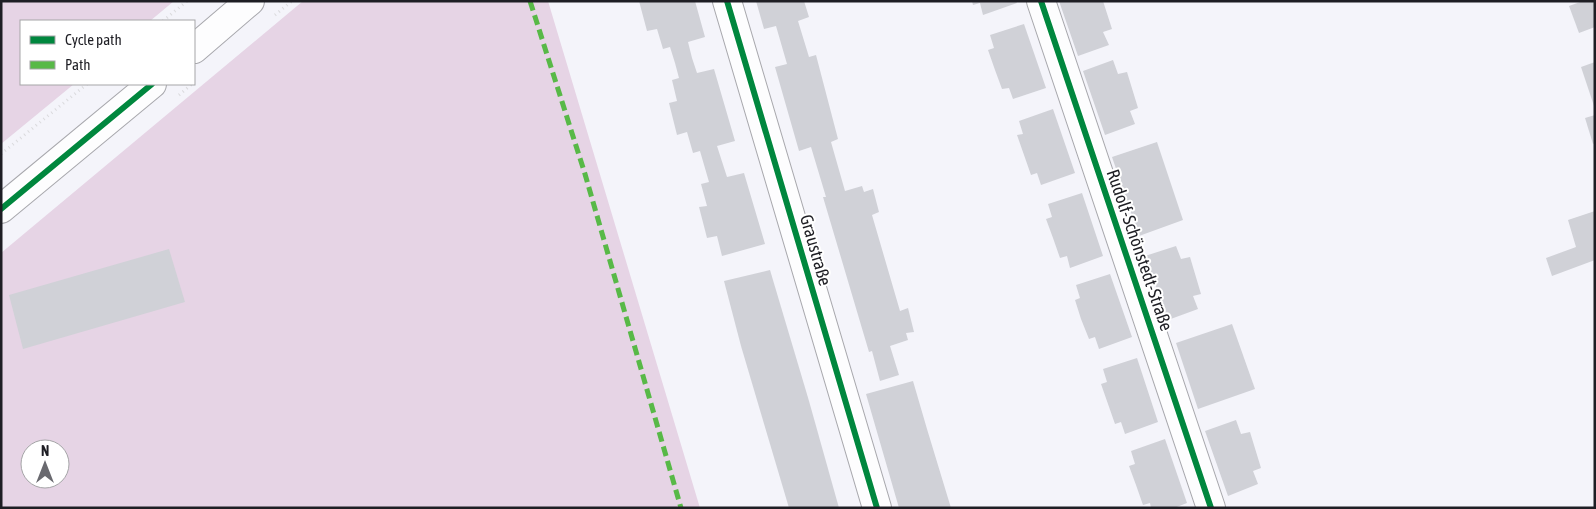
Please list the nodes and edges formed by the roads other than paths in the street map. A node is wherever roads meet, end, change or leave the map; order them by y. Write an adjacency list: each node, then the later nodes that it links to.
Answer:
1 (250, 1): 4 (street)
2 (728, 1): 7 (street, Graustraße)
3 (1040, 1): 8 (street, Rudolf-Schönstedt-Straße)
4 (195, 48)
5 (151, 85): 6 (street)
6 (1, 209)
7 (877, 508)
8 (1211, 508)

